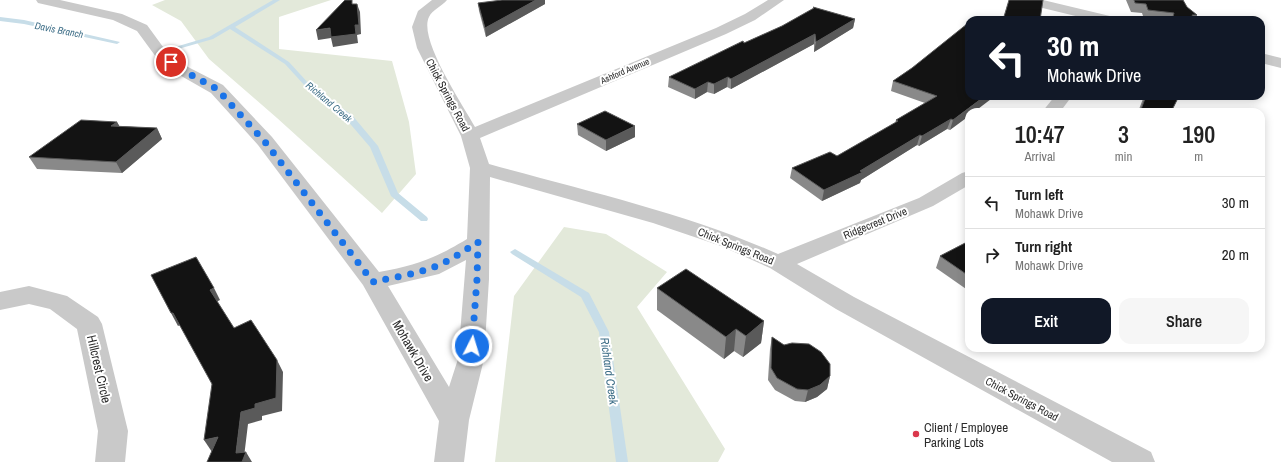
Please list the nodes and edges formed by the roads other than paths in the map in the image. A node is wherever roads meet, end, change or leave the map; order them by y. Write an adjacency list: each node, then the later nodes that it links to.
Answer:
1 (43, 0): 15 (street, Mohawk Drive)
2 (440, 0): 10 (street, Chick Springs Road)
3 (777, 0): 10 (street, Ashford Avenue)
4 (1027, 0): 6 (street)
5 (1085, 0): 7 (street)
6 (1083, 16)
7 (1087, 16)
8 (1265, 59): 9 (street)
9 (1281, 63)
10 (470, 136): 11 (street, Chick Springs Road)
11 (480, 168): 13 (street); 14 (street, Chick Springs Road)
12 (965, 179): 14 (street, Ridgecrest Drive)
13 (478, 242): 15 (street); 17 (street)
14 (778, 263): 20 (street, Chick Springs Road)
15 (373, 282): 17 (street, Mohawk Drive)
16 (0, 301): 18 (street, Hillcrest Circle)
17 (454, 420): 19 (street)
18 (110, 462)
19 (450, 462)
20 (1140, 462)

